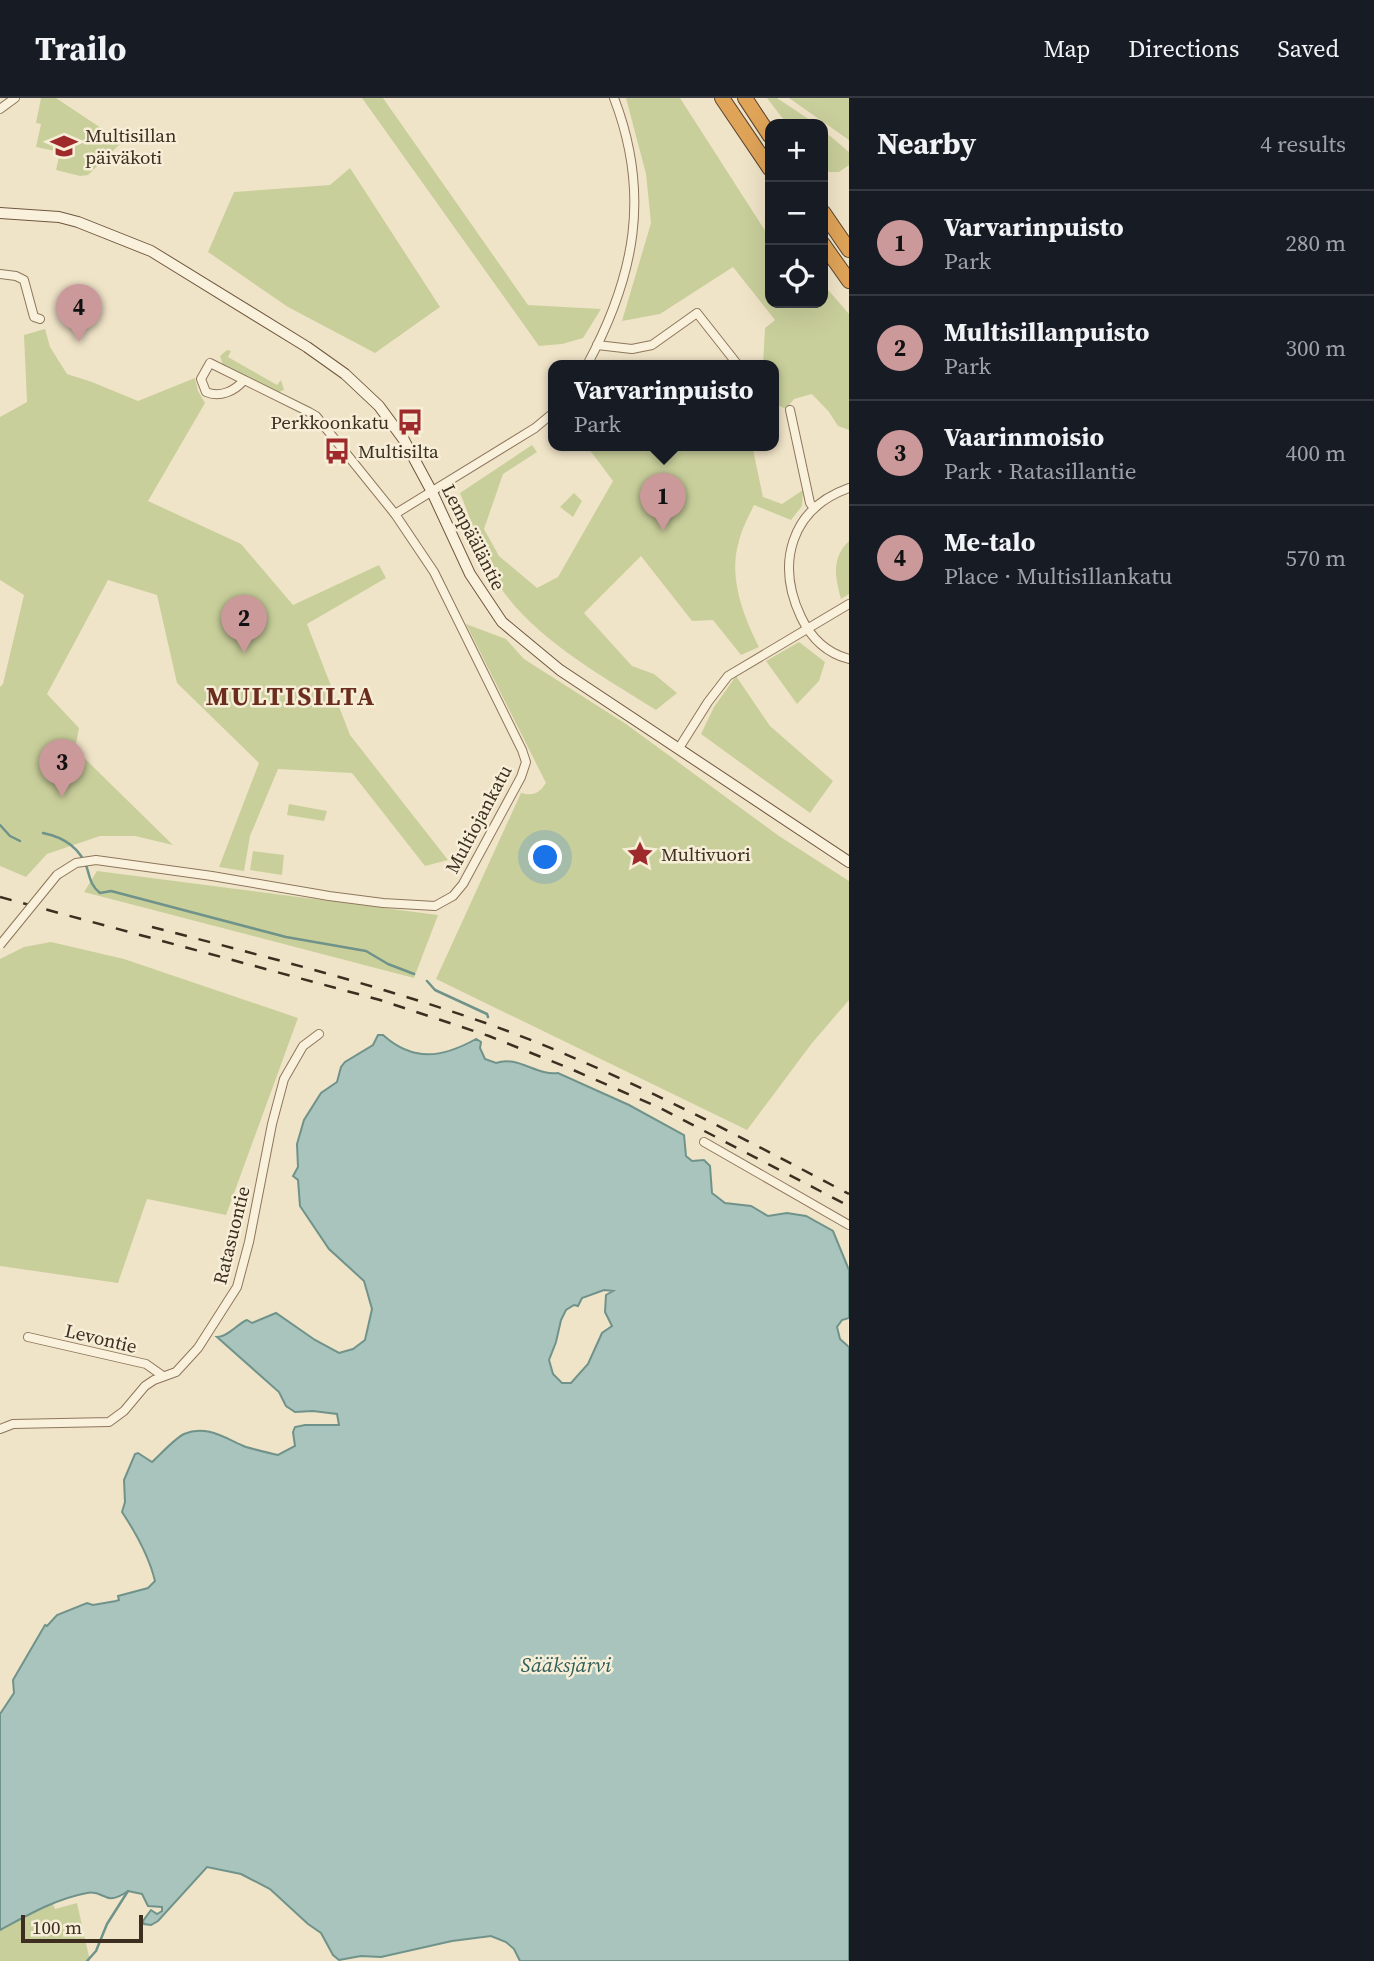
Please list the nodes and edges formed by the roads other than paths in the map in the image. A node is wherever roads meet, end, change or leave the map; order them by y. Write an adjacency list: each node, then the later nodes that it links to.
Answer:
1 (15, 98): 5 (street)
2 (614, 98): 15 (street)
3 (722, 98): 7 (highway)
4 (744, 98): 6 (highway)
5 (0, 109)
6 (765, 129)
7 (765, 162)
8 (0, 213): 22 (main road, Lempääläntie)
9 (828, 219): 11 (highway)
10 (824, 245): 13 (highway)
11 (849, 250)
12 (0, 274): 14 (street)
13 (849, 281)
14 (40, 319)
15 (597, 345): 16 (street); 17 (street)
16 (590, 360)
17 (734, 360)
18 (244, 380): 18 (street, Multiojankatu); 24 (street, Multiojankatu)
19 (790, 410): 23 (street)
20 (548, 417): 22 (street)
21 (849, 488): 23 (street)
22 (432, 492): 24 (street); 28 (main road, Lempääläntie)
23 (814, 508): 26 (street)
24 (396, 514): 30 (street, Multiojankatu, bridge)
25 (849, 604): 26 (street)
26 (807, 628): 27 (street); 28 (street)
27 (849, 659)
28 (679, 748): 29 (main road, Lempääläntie)
29 (849, 862)
30 (0, 945)
31 (319, 1034): 35 (street, Ratasuontie)
32 (704, 1142): 33 (street)
33 (849, 1225)
34 (28, 1337): 35 (street, Levontie)
35 (163, 1376): 36 (street, Ratasuontie)
36 (0, 1429)

